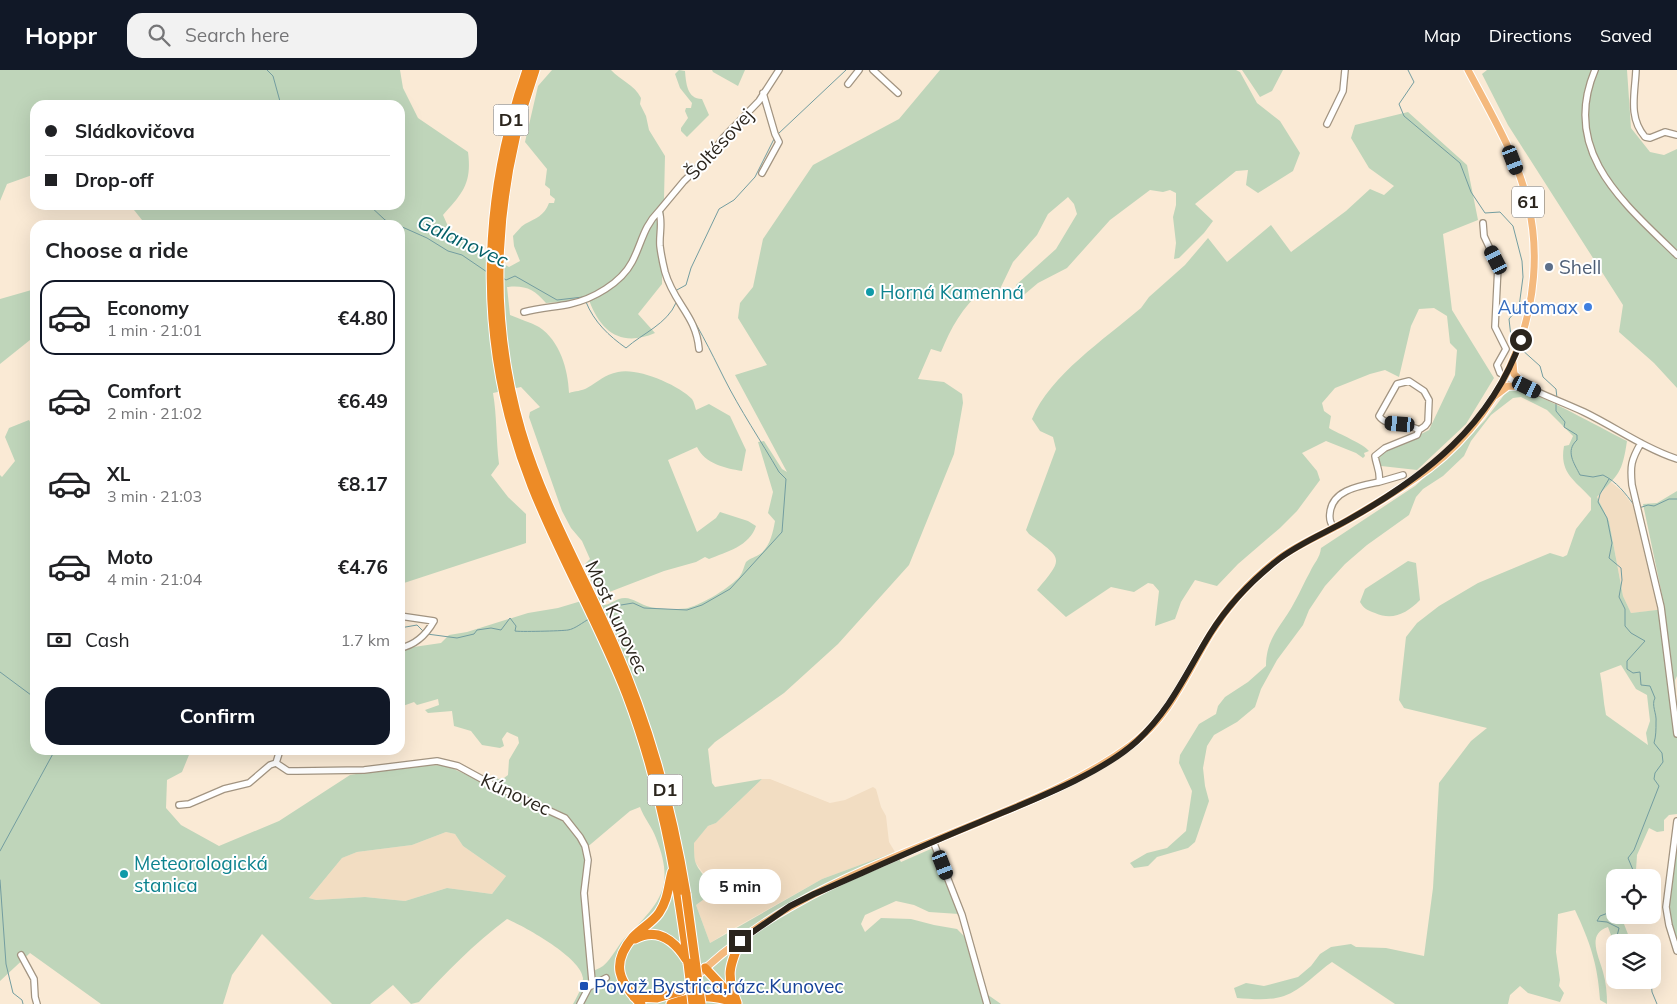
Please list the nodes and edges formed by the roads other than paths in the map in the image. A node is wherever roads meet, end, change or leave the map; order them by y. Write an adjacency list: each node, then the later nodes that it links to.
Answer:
1 (527, 70): 15 (highway, D1)
2 (535, 70): 15 (highway, D1)
3 (859, 70): 10 (street)
4 (873, 70): 11 (street)
5 (1345, 70): 13 (street)
6 (1468, 70): 22 (main road, 61)
7 (1594, 70): 19 (street)
8 (1636, 70): 14 (street)
9 (777, 71): 12 (street, Šoltésovej)
10 (848, 84)
11 (898, 92)
12 (763, 93): 16 (street); 17 (street, Šoltésovej)
13 (1327, 124)
14 (1677, 134)
15 (503, 172): 34 (highway, Most Kunovec / D1)
16 (762, 173)
17 (658, 211): 20 (street); 21 (street)
18 (1483, 224): 23 (street)
19 (1677, 255)
20 (524, 312)
21 (699, 348)
22 (1513, 360): 23 (main road, 61); 24 (main road)
23 (1504, 376): 24 (street); 25 (main road, 61)
24 (1527, 387): 25 (main road); 27 (street)
25 (1491, 399): 31 (main road, 61)
26 (1419, 430): 26 (street); 30 (street)
27 (1641, 443): 28 (street); 35 (street)
28 (1677, 459)
29 (1403, 474): 30 (street)
30 (1378, 482): 31 (street)
31 (1334, 528): 40 (main road, 61)
32 (405, 617): 33 (street)
33 (405, 646)
34 (630, 692): 41 (highway, D1); 42 (highway, D1)
35 (1677, 734)
36 (278, 755): 37 (street)
37 (276, 763): 38 (street); 50 (street, Kúnovec)
38 (179, 805)
39 (1677, 821): 45 (street)
40 (934, 841): 43 (main road, 61); 60 (street)
41 (674, 864): 42 (highway, D1); 44 (highway)
42 (682, 894): 47 (highway, D1); 58 (highway, D1, bridge)
43 (740, 941): 48 (main road, 61); 59 (highway)
44 (630, 942): 47 (highway); 52 (highway)
45 (1677, 951)
46 (21, 955): 53 (street)
47 (688, 963): 57 (highway, D1, bridge)
48 (705, 968): 51 (main road, 61); 59 (highway)
49 (606, 978): 50 (street)
50 (591, 986): 54 (street)
51 (681, 991): 52 (highway); 56 (main road, 61)
52 (635, 1000): 55 (highway)
53 (37, 1004)
54 (580, 1004)
55 (642, 1004)
56 (670, 1004): 59 (highway)
57 (693, 1004)
58 (701, 1004)
59 (738, 1004)
60 (987, 1004)

